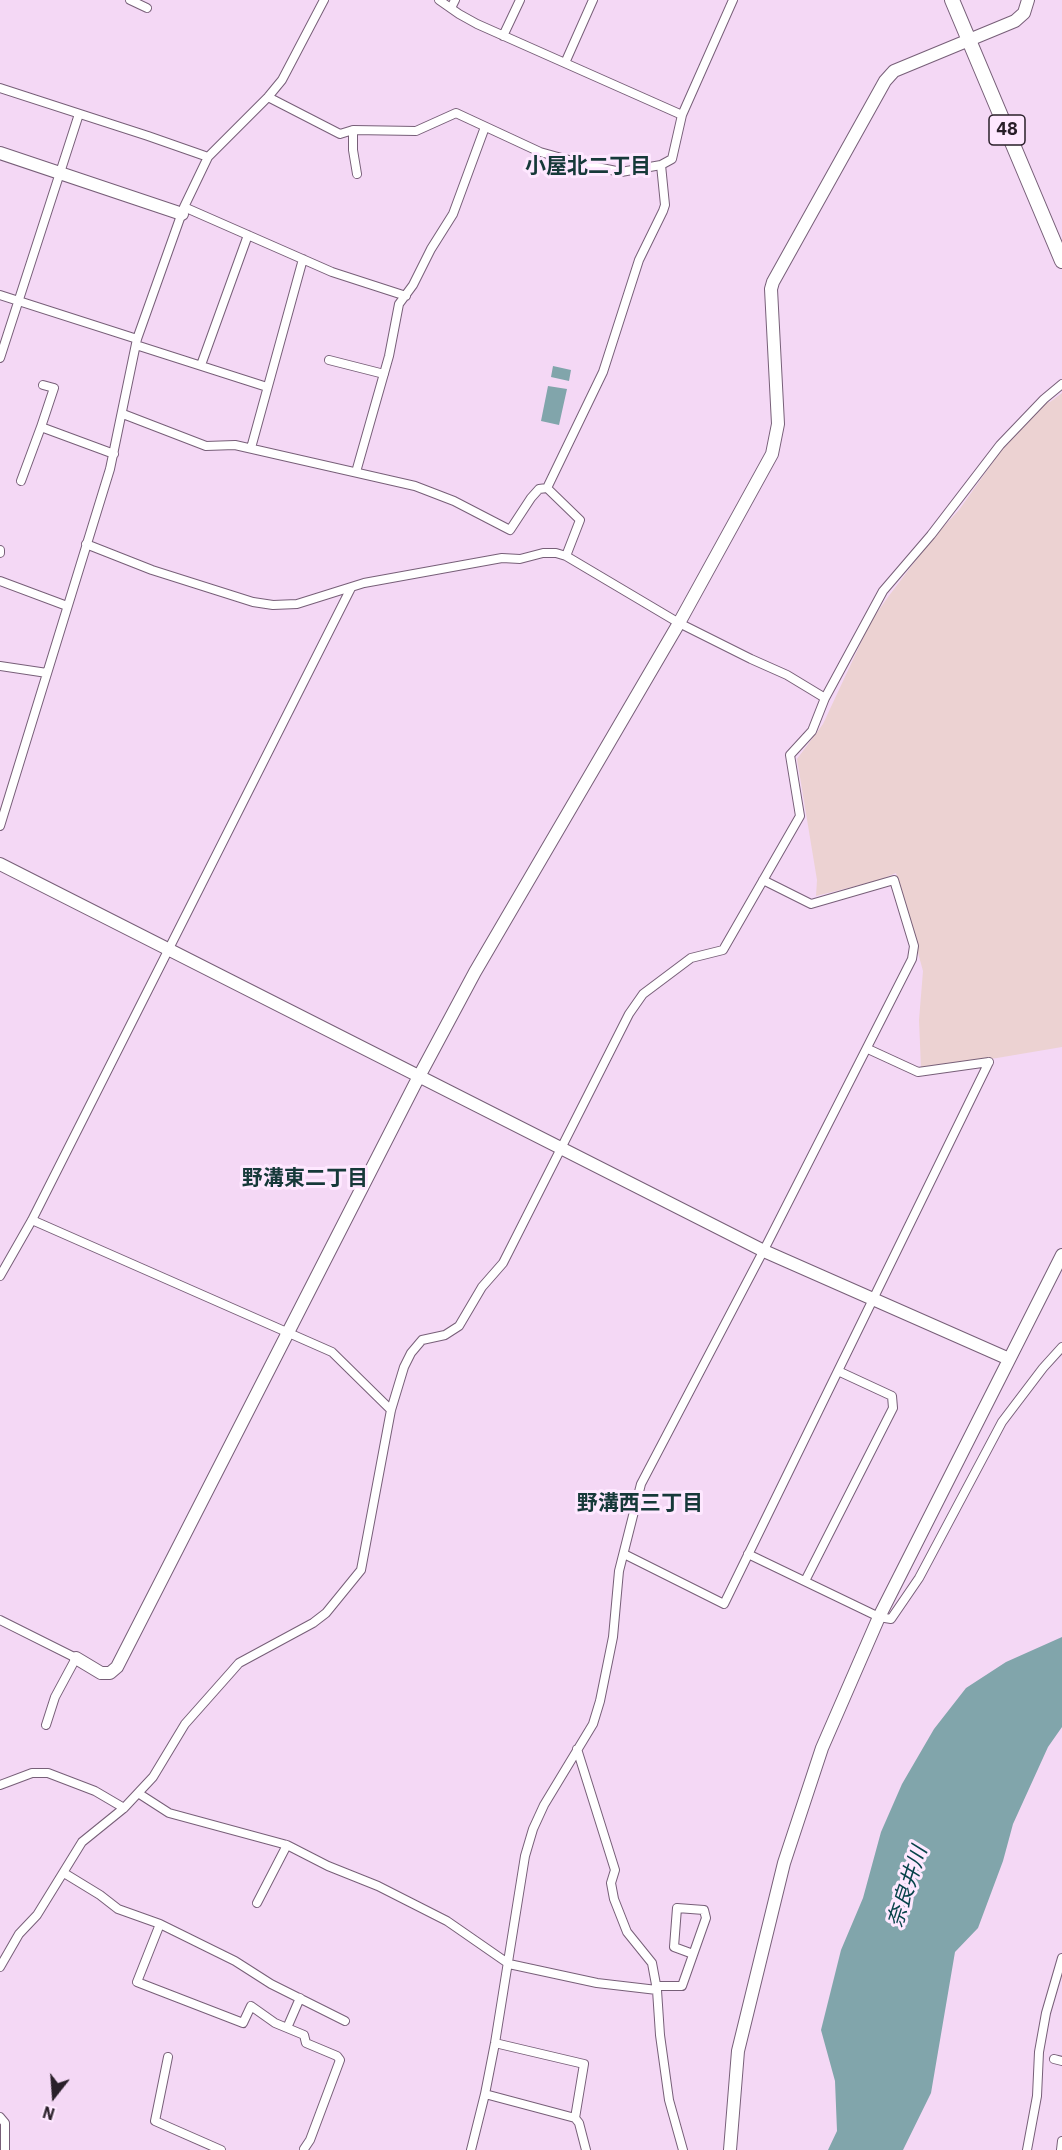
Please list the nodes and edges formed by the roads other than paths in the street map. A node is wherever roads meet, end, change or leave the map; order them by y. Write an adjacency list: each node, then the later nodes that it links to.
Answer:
1 (130, 0): 10 (street)
2 (324, 0): 15 (street)
3 (439, 0): 9 (street)
4 (520, 0): 11 (street)
5 (593, 0): 13 (street)
6 (733, 0): 17 (street)
7 (952, 0): 12 (main road, 48)
8 (1028, 0): 12 (street)
9 (453, 4): 11 (street)
10 (147, 8)
11 (503, 36): 13 (street)
12 (968, 39): 28 (main road, 48); 52 (street)
13 (565, 63): 17 (street)
14 (0, 88): 16 (street)
15 (268, 97): 19 (street); 21 (street)
16 (79, 114): 21 (street); 23 (street)
17 (682, 115): 22 (street)
18 (485, 128): 19 (street); 22 (street); 30 (street)
19 (353, 130): 24 (street)
20 (0, 153): 23 (street)
21 (208, 157): 25 (street)
22 (662, 165): 46 (street)
23 (59, 173): 25 (street); 31 (street)
24 (357, 174)
25 (183, 210): 26 (street); 32 (street)
26 (248, 235): 27 (street); 35 (street)
27 (303, 259): 30 (street); 39 (street)
28 (1062, 261)
29 (0, 295): 31 (street)
30 (406, 296): 36 (street)
31 (18, 301): 32 (street); 33 (street)
32 (137, 342): 35 (street); 40 (street)
33 (0, 358)
34 (329, 360): 36 (street)
35 (201, 365): 39 (street)
36 (384, 374): 44 (street)
37 (1062, 384): 55 (street)
38 (43, 385): 41 (street)
39 (267, 387): 42 (street)
40 (123, 414): 42 (street); 43 (street)
41 (41, 427): 43 (street); 45 (street)
42 (251, 448): 44 (street)
43 (114, 454): 47 (street)
44 (356, 472): 46 (street)
45 (21, 481)
46 (547, 488): 48 (street)
47 (86, 544): 50 (street); 51 (street)
48 (566, 556): 50 (street); 52 (street)
49 (0, 581): 51 (street)
50 (351, 588): 59 (street)
51 (67, 606): 54 (street)
52 (679, 623): 55 (street); 61 (street)
53 (0, 666): 54 (street)
54 (47, 673): 56 (street)
55 (825, 698): 58 (street)
56 (0, 826)
57 (0, 864): 59 (street)
58 (763, 880): 60 (street); 62 (street)
59 (169, 950): 61 (street); 63 (street)
60 (868, 1049): 64 (street); 67 (street)
61 (420, 1075): 62 (street); 68 (street)
62 (561, 1147): 64 (street); 72 (street)
63 (32, 1220): 66 (street); 68 (street)
64 (764, 1251): 67 (street); 73 (street)
65 (1062, 1255): 70 (street)
66 (0, 1276)
67 (873, 1299): 70 (street); 71 (street)
68 (288, 1332): 72 (street); 78 (street)
69 (1062, 1347): 76 (street)
70 (1009, 1359): 76 (street)
71 (838, 1371): 74 (street); 75 (street)
72 (391, 1410): 82 (street)
73 (624, 1554): 74 (street); 80 (street)
74 (748, 1554): 75 (street)
75 (805, 1581): 76 (street)
76 (879, 1617): 108 (street)
77 (0, 1620): 78 (street)
78 (76, 1658): 79 (street)
79 (46, 1725)
80 (577, 1749): 90 (street); 92 (street)
81 (0, 1785): 83 (street)
82 (138, 1793): 83 (street); 84 (street)
83 (124, 1808): 85 (street)
84 (287, 1845): 86 (street); 90 (street)
85 (64, 1874): 87 (street); 91 (street)
86 (257, 1903)
87 (160, 1924): 93 (street); 95 (street)
88 (693, 1954): 88 (street); 92 (street)
89 (1062, 1958): 109 (street)
90 (509, 1964): 92 (street); 96 (street)
91 (0, 1967)
92 (657, 1988): 107 (street)
93 (300, 1998): 94 (street); 95 (street)
94 (345, 2021)
95 (287, 2028): 104 (street)
96 (495, 2043): 98 (street); 100 (street)
97 (168, 2057): 103 (street)
98 (485, 2094): 100 (street); 105 (street)
99 (0, 2116): 102 (street)
100 (575, 2118): 106 (street)
101 (1062, 2141): 110 (street)
102 (5, 2150)
103 (221, 2150)
104 (305, 2150)
105 (471, 2150)
106 (586, 2150)
107 (684, 2150)
108 (730, 2150)
109 (1028, 2150)
110 (1061, 2150)

